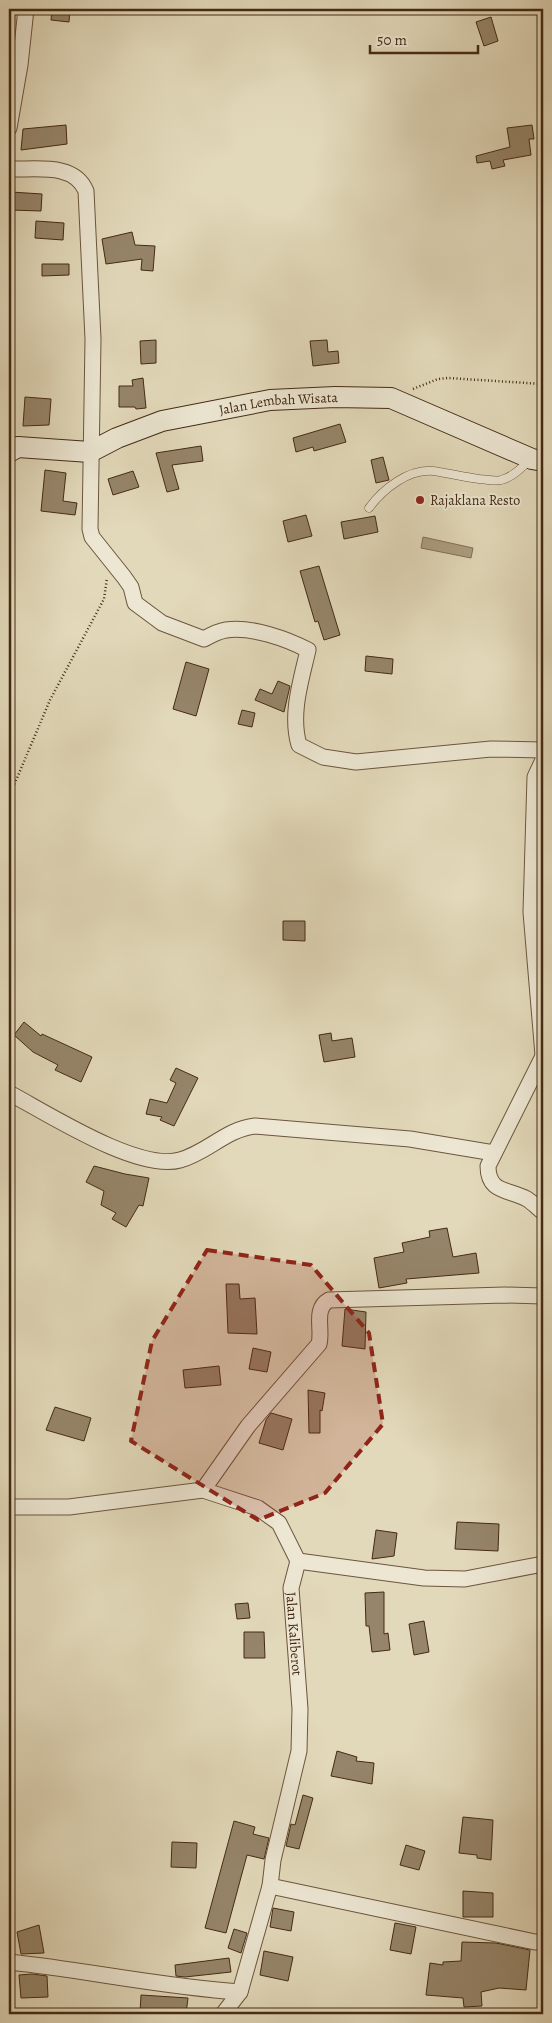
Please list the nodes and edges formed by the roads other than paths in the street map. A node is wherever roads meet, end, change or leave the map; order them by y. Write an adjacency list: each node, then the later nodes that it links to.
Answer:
1 (26, 9): 2 (street)
2 (9, 128)
3 (9, 169): 5 (street)
4 (9, 452): 5 (street)
5 (90, 452): 6 (street, Jalan Lembah Wisata); 8 (street)
6 (537, 460): 7 (lane)
7 (369, 508)
8 (543, 750)
9 (543, 760): 10 (street)
10 (543, 1056): 12 (street)
11 (9, 1093): 12 (street)
12 (494, 1153): 13 (street)
13 (543, 1212)
14 (543, 1296): 15 (street)
15 (203, 1490): 16 (street); 17 (street)
16 (9, 1507)
17 (298, 1561): 18 (street); 19 (street, Jalan Kaliberot)
18 (543, 1564)
19 (270, 1886): 20 (street); 22 (street, Jalan Kaliberot)
20 (543, 1942)
21 (9, 1962): 22 (street)
22 (240, 1992): 23 (street, Jalan Kaliberot)
23 (224, 2014)

